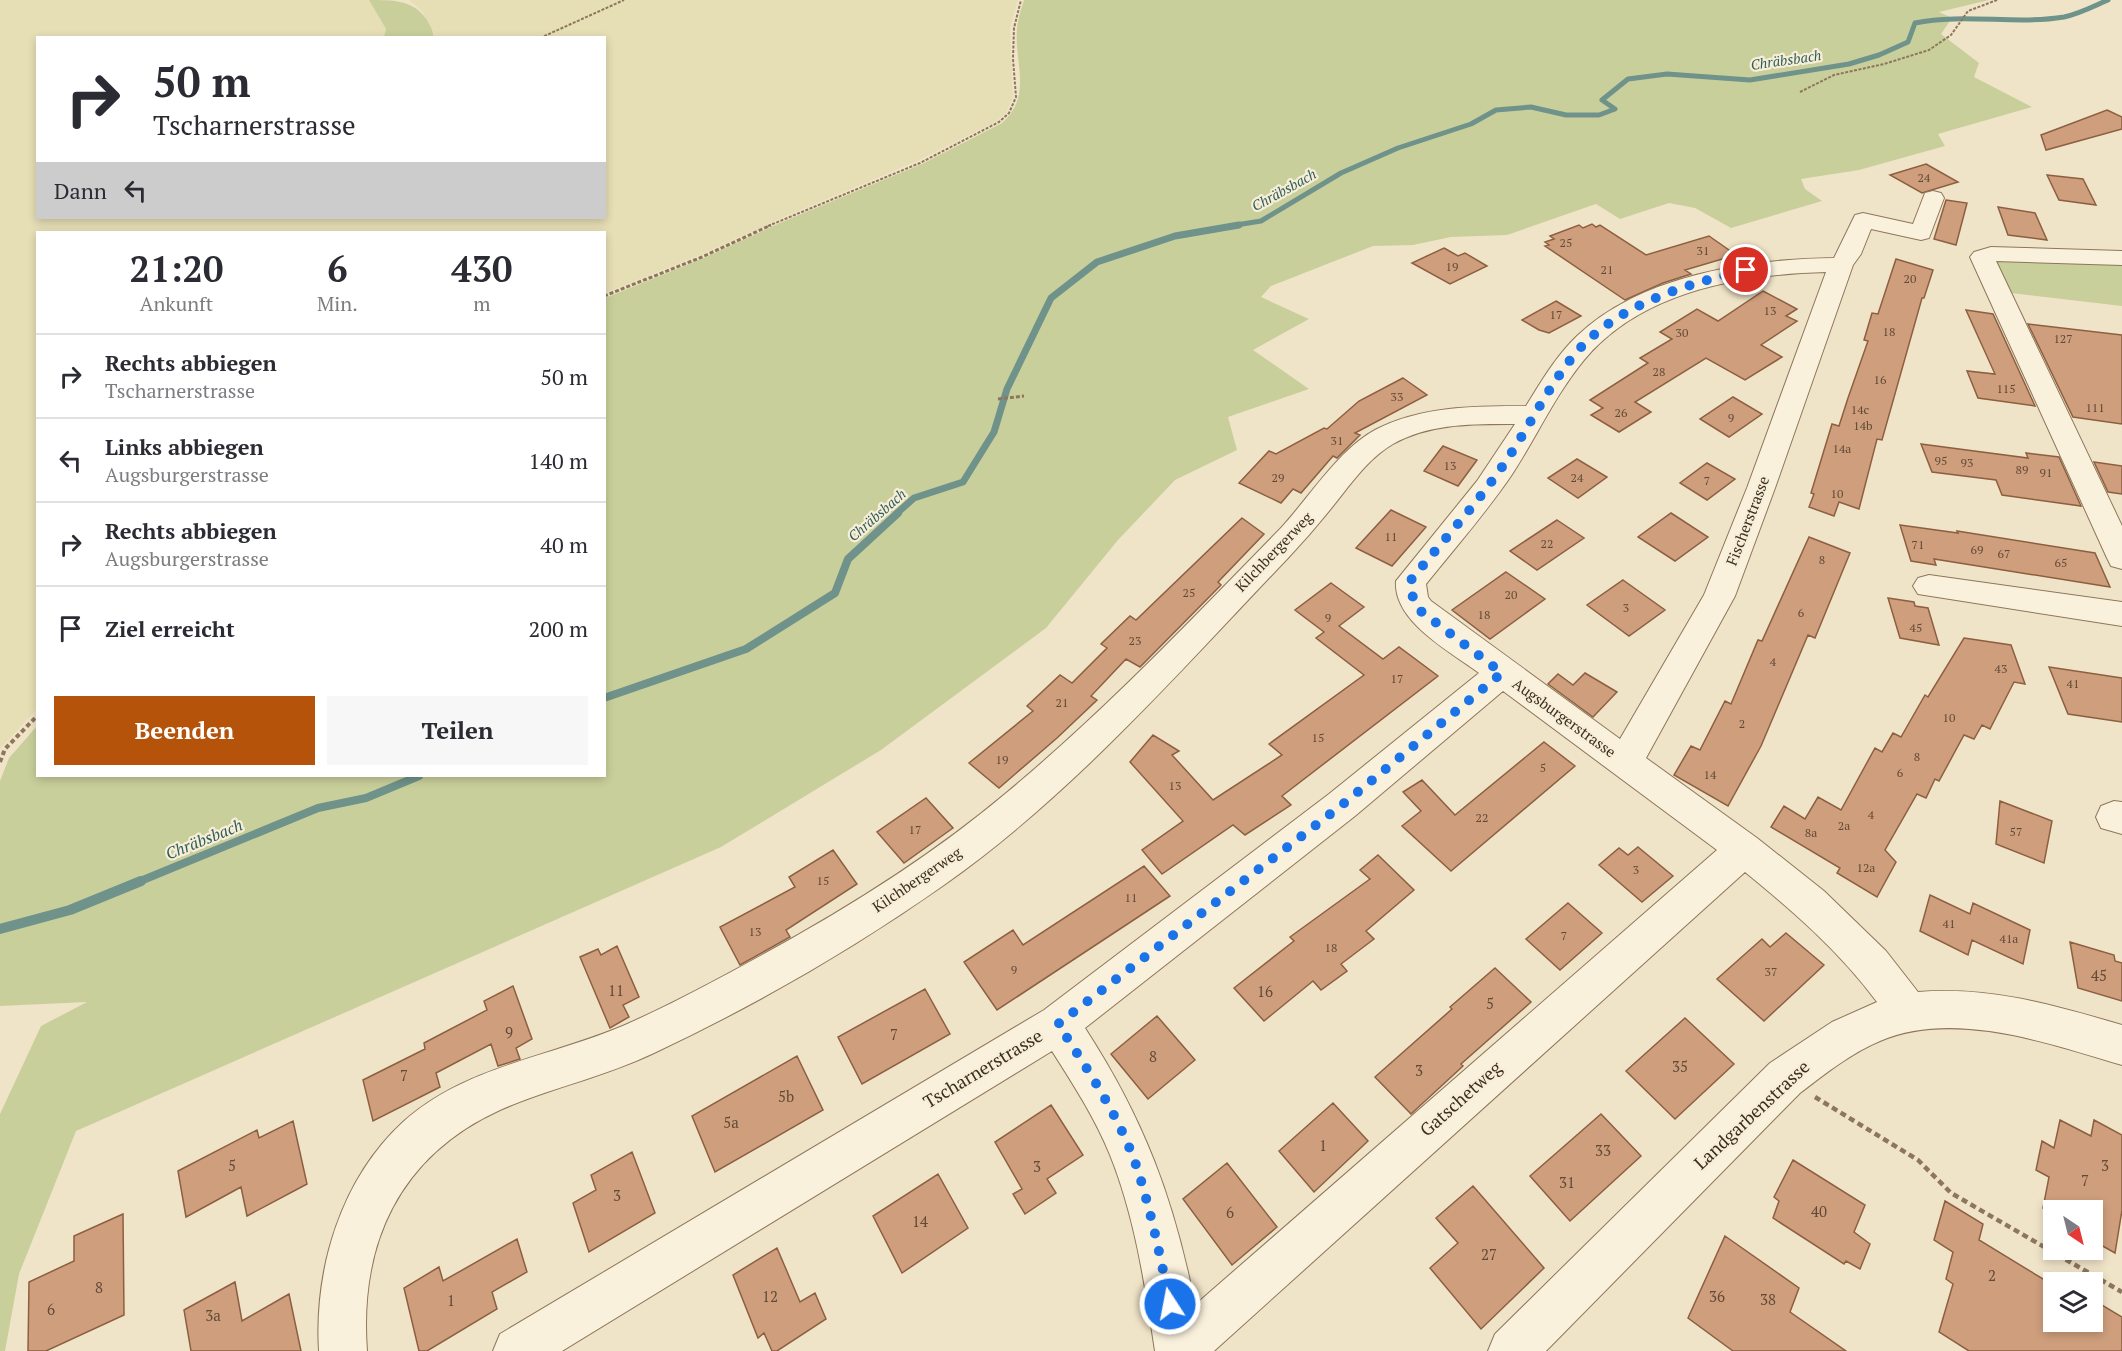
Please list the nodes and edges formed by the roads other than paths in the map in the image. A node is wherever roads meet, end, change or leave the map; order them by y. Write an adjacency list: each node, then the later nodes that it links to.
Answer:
1 (1933, 198): 3 (street, Fischerstrasse)
2 (2122, 258): 5 (street)
3 (1841, 265): 4 (street, Augsburgerstrasse); 9 (street, Fischerstrasse)
4 (1533, 415): 8 (street, Augsburgerstrasse); 15 (street, Kilchbergerweg)
5 (2122, 558)
6 (1929, 585): 7 (street)
7 (2122, 615)
8 (1502, 673): 9 (street, Augsburgerstrasse); 12 (street, Tscharnerstrasse)
9 (1625, 763): 10 (street, Augsburgerstrasse)
10 (1744, 849): 11 (street, Augsburgerstrasse); 14 (street, Gatschetweg)
11 (1910, 1013): 13 (street, Landgarbenstrasse); 17 (street, Landgarbenstrasse)
12 (1058, 1024): 14 (street); 16 (street, Tscharnerstrasse)
13 (2122, 1045)
14 (1179, 1350)
15 (343, 1351)
16 (517, 1351)
17 (1512, 1351)

